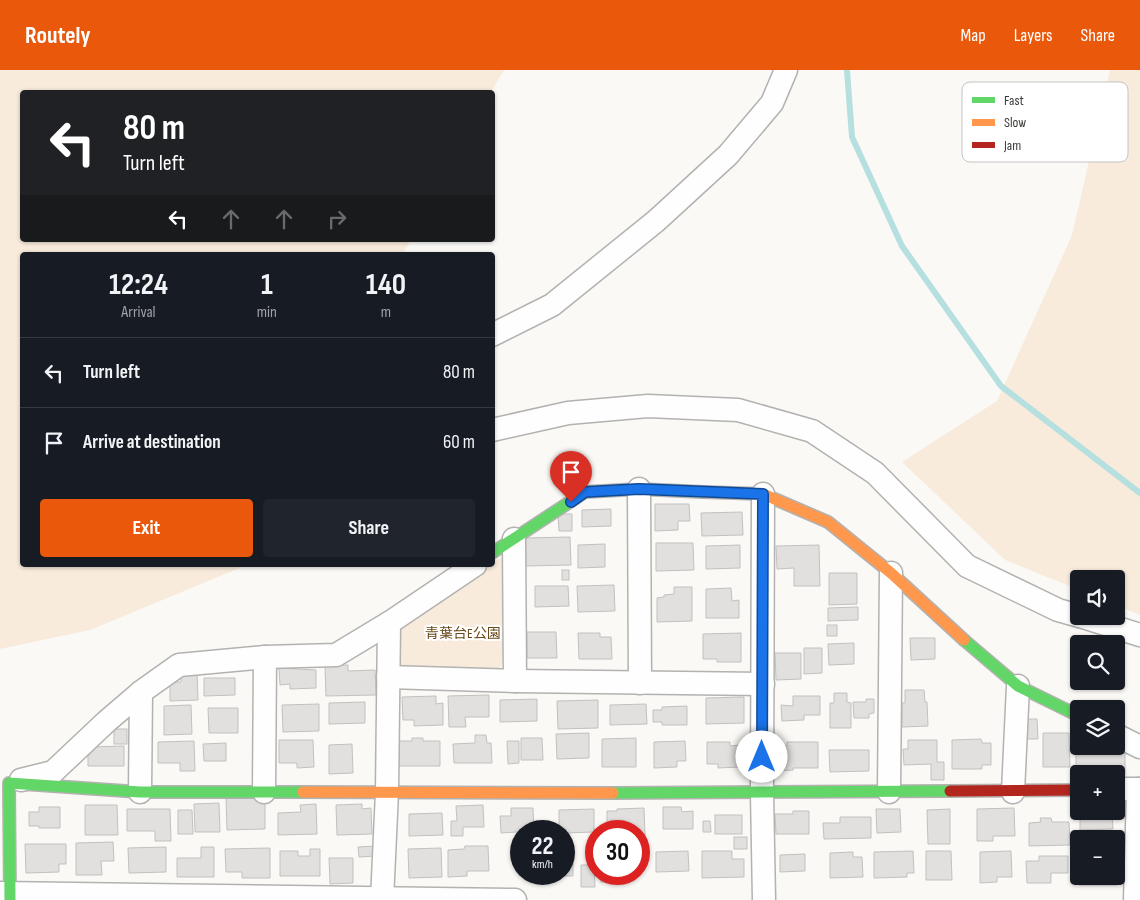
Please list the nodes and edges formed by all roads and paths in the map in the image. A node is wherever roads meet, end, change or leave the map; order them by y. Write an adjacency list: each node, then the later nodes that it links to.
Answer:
1 (786, 70): 2 (street)
2 (495, 334)
3 (495, 429): 10 (street)
4 (639, 489): 5 (street); 6 (street); 17 (street)
5 (763, 494): 9 (street); 18 (street)
6 (514, 539): 7 (street); 16 (street)
7 (495, 551)
8 (472, 567): 11 (street)
9 (891, 573): 19 (street); 30 (street)
10 (1070, 613)
11 (389, 623): 14 (street); 15 (street)
12 (1108, 625): 13 (street)
13 (1140, 635)
14 (265, 657): 20 (street); 28 (street)
15 (388, 676): 16 (street); 29 (street)
16 (516, 681): 17 (street)
17 (640, 683): 18 (street)
18 (763, 684): 32 (street)
19 (1018, 686): 21 (street); 31 (street)
20 (141, 692): 24 (street); 27 (street)
21 (1070, 712)
22 (1125, 740): 23 (street)
23 (1140, 747)
24 (5, 785): 27 (street); 33 (street)
25 (1131, 789): 37 (street)
26 (1070, 790): 31 (street)
27 (140, 792): 28 (street)
28 (264, 792): 29 (street)
29 (387, 792): 32 (street); 34 (street)
30 (889, 792): 31 (street); 32 (street)
31 (1013, 792)
32 (762, 793): 36 (street)
33 (7, 895): 34 (street)
34 (382, 899): 35 (street)
35 (515, 900)
36 (764, 900)
37 (1135, 900)

